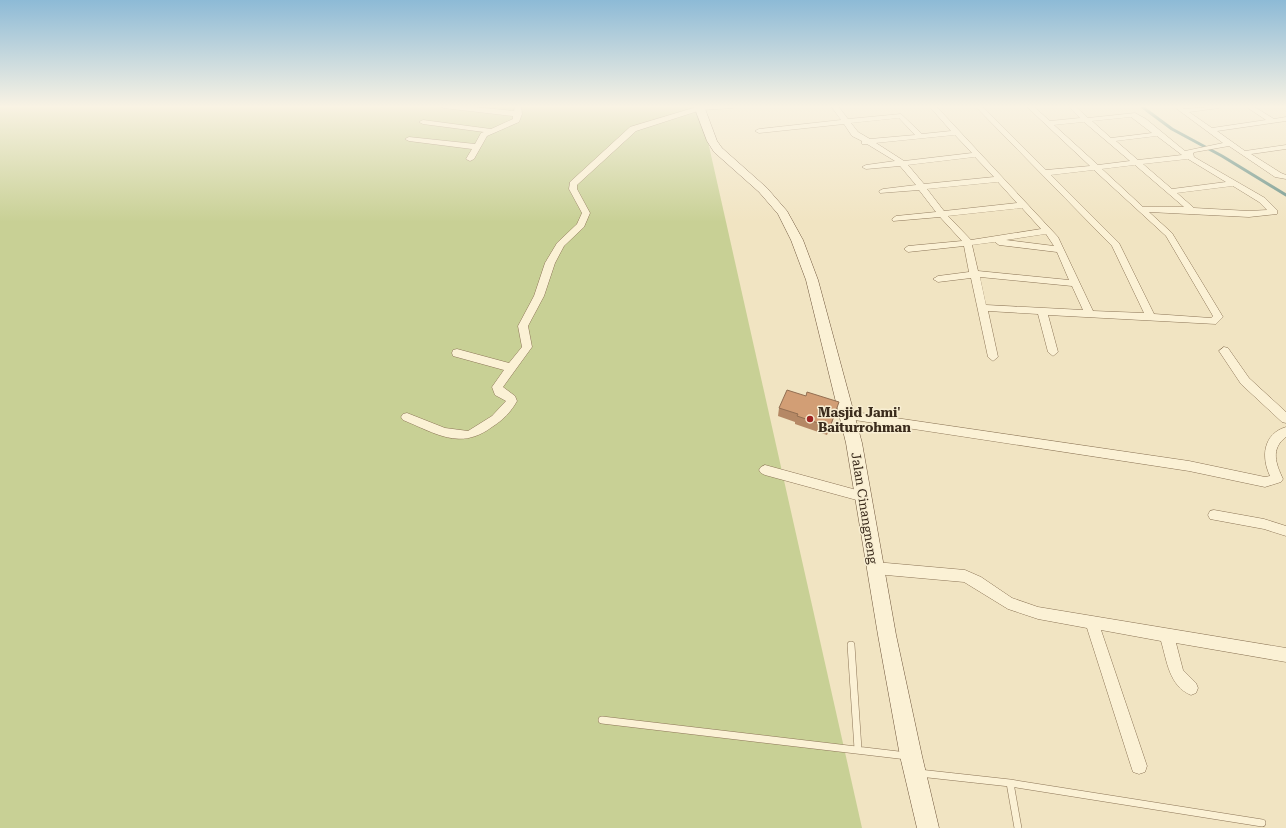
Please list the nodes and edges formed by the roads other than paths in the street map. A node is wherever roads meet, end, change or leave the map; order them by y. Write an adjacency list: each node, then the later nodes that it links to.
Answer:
1 (457, 145): 13 (street)
2 (616, 145): 50 (street)
3 (714, 145): 51 (street, Jalan Cinangneng)
4 (870, 145): 18 (street)
5 (968, 145): 16 (street)
6 (1017, 145): 22 (street)
7 (1071, 145): 21 (street)
8 (1115, 145): 19 (street)
9 (1176, 145): 14 (street)
10 (1227, 145): 14 (street)
11 (1231, 145): 15 (street)
12 (1286, 146): 15 (street)
13 (477, 147): 17 (street)
14 (1191, 153): 19 (street); 25 (street)
15 (1245, 153): 23 (street)
16 (977, 155): 18 (street); 24 (street)
17 (470, 159)
18 (902, 163): 20 (street); 26 (street)
19 (1136, 163): 21 (street); 28 (street)
20 (866, 167)
21 (1095, 168): 22 (street); 30 (street)
22 (1045, 173): 45 (street)
23 (1286, 177)
24 (1000, 179): 26 (street); 29 (street)
25 (1233, 184): 28 (street); 31 (street)
26 (922, 188): 27 (street); 32 (street)
27 (883, 191)
28 (1170, 192): 31 (street)
29 (1024, 205): 32 (street); 34 (street)
30 (1142, 209): 31 (street); 45 (street)
31 (1192, 210)
32 (942, 214): 33 (street); 36 (street)
33 (896, 219)
34 (1048, 231): 35 (street); 38 (street)
35 (984, 240): 36 (street); 38 (street)
36 (967, 241): 37 (street); 39 (street)
37 (908, 249)
38 (1060, 250): 41 (street)
39 (975, 274): 40 (street); 41 (street); 42 (street)
40 (938, 279)
41 (1074, 283): 44 (street)
42 (983, 308): 43 (street); 49 (street)
43 (1042, 311): 44 (street); 47 (street)
44 (1089, 313): 45 (street)
45 (1151, 316)
46 (1224, 351): 53 (street)
47 (1053, 352)
48 (458, 353): 50 (street)
49 (993, 357)
50 (512, 368): 52 (street)
51 (848, 415): 56 (street); 57 (street, Jalan Cinangneng)
52 (407, 417)
53 (1286, 419)
54 (1286, 431): 56 (street)
55 (765, 470): 57 (street)
56 (1282, 478)
57 (864, 497): 60 (street, Jalan Cinangneng)
58 (1214, 515): 59 (street)
59 (1286, 532)
60 (875, 568): 61 (street); 68 (street, Jalan Cinangneng)
61 (1092, 622): 62 (street); 69 (street)
62 (1167, 635): 64 (street); 65 (street)
63 (851, 645): 67 (lane)
64 (1286, 655)
65 (1192, 688)
66 (602, 720): 67 (lane)
67 (858, 749): 68 (lane)
68 (911, 756): 70 (street, Jalan Cinangneng)
69 (1139, 766)
70 (916, 773): 71 (lane); 73 (street, Jalan Cinangneng)
71 (1010, 783): 72 (lane); 74 (lane)
72 (1262, 823)
73 (928, 828)
74 (1018, 828)

